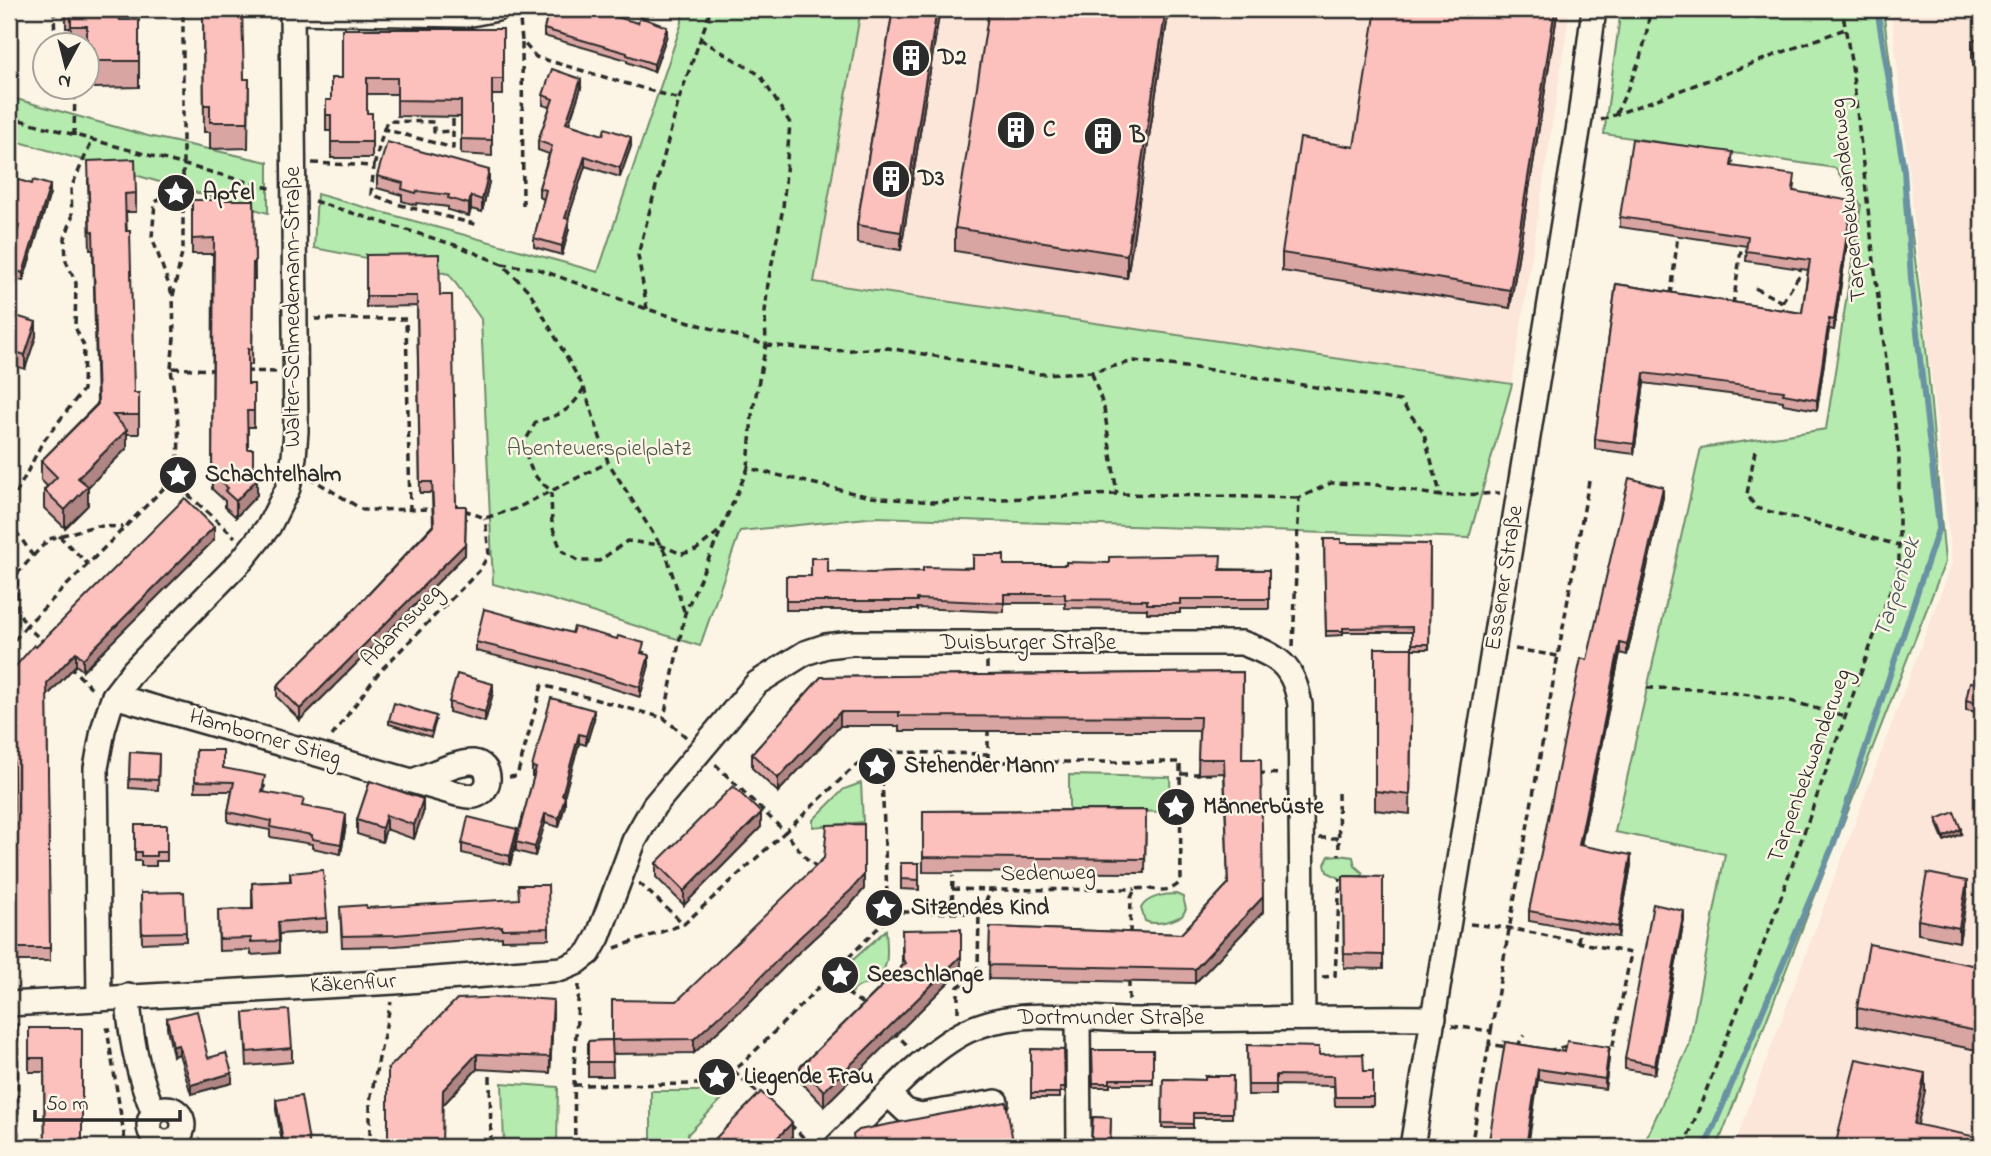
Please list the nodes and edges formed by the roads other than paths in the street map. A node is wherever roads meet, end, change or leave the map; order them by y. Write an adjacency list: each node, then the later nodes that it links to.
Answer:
1 (497, 9): 3 (street)
2 (1594, 9): 12 (street, Essener Straße)
3 (292, 10): 4 (street, Walter-Schmedemann-Straße)
4 (114, 696): 5 (street, Hamborner Stieg); 8 (street, Walter-Schmedemann-Straße)
5 (489, 779)
6 (582, 958): 7 (street, Käkenflur); 11 (street, Duisburger Straße)
7 (128, 996): 8 (street, Käkenflur); 15 (street)
8 (99, 999): 9 (street, Käkenflur)
9 (13, 1003)
10 (1078, 1018): 11 (street, Dortmunder Straße); 13 (street, Dortmunder Straße); 17 (street)
11 (1303, 1018): 12 (street, Dortmunder Straße)
12 (1434, 1021): 18 (street, Essener Straße)
13 (889, 1095): 14 (street); 16 (street, Dortmunder Straße)
14 (996, 1102)
15 (151, 1132)
16 (836, 1147)
17 (1079, 1147)
18 (1412, 1147)

